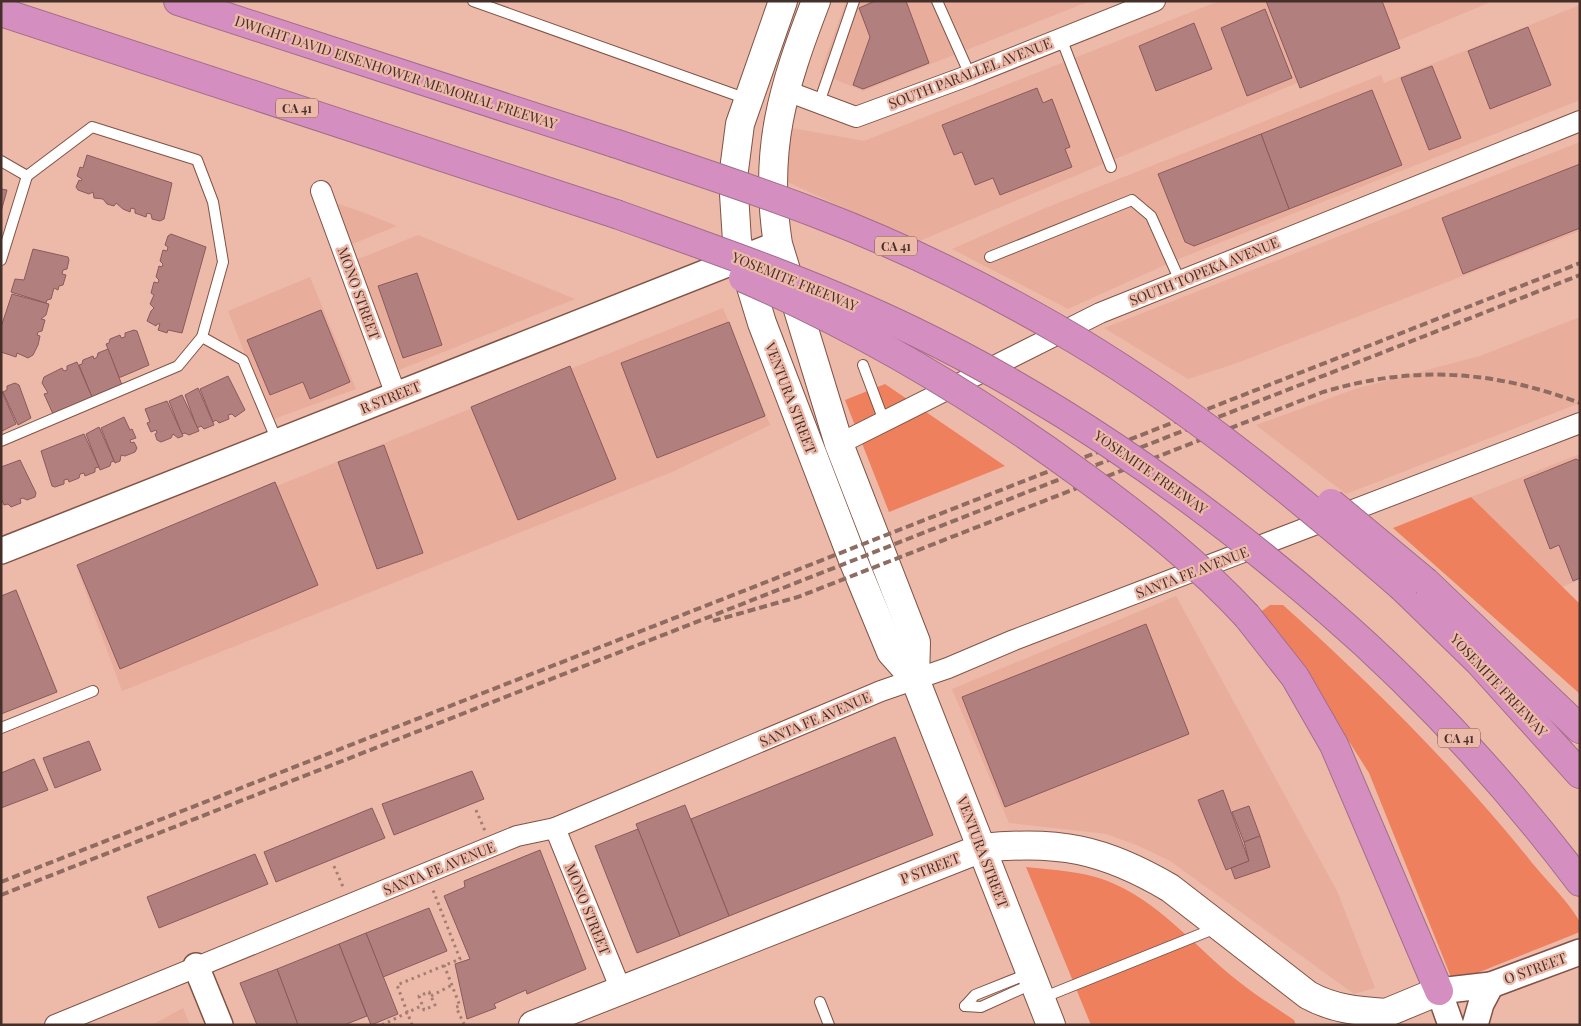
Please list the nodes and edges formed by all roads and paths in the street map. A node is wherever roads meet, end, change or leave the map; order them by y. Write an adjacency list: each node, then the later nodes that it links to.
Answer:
1 (178, 1): 34 (highway, DWIGHT DAVID EISENHOWER MEMORIAL FREEWAY / CA 41, bridge)
2 (473, 1): 12 (lane)
3 (783, 1): 12 (main road, VENTURA STREET)
4 (816, 1): 11 (main road, VENTURA STREET)
5 (854, 1): 13 (lane)
6 (937, 1): 10 (lane)
7 (1155, 1): 9 (street, SOUTH PARALLEL AVENUE)
8 (1, 12): 19 (highway, CA 41)
9 (1061, 38): 10 (street, SOUTH PARALLEL AVENUE); 16 (lane)
10 (970, 75): 13 (street, SOUTH PARALLEL AVENUE)
11 (784, 90): 13 (street, SOUTH PARALLEL AVENUE); 20 (main road, VENTURA STREET)
12 (748, 99): 22 (main road, VENTURA STREET)
13 (819, 103)
14 (1580, 121): 24 (street, SOUTH TOPEKA AVENUE)
15 (1, 162): 17 (lane)
16 (1111, 167)
17 (27, 176): 23 (lane); 25 (lane)
18 (321, 190): 27 (street, MONO STREET)
19 (604, 210): 45 (highway, YOSEMITE FREEWAY / CA 41, bridge); 56 (highway, bridge)
20 (778, 244): 22 (street, R STREET); 32 (main road, VENTURA STREET)
21 (990, 257): 24 (lane)
22 (741, 258): 27 (street, R STREET); 35 (main road, VENTURA STREET)
23 (1, 260)
24 (1180, 281): 28 (street, SOUTH TOPEKA AVENUE)
25 (202, 337): 30 (lane); 31 (lane)
26 (863, 365): 28 (lane)
27 (396, 395): 31 (street, R STREET)
28 (884, 422): 32 (street, SOUTH TOPEKA AVENUE)
29 (1580, 423): 35 (street, SANTA FE AVENUE)
30 (1, 441)
31 (277, 442): 33 (street, R STREET)
32 (839, 444): 35 (main road, VENTURA STREET)
33 (1, 551)
34 (1414, 585): 38 (highway); 39 (highway, YOSEMITE FREEWAY)
35 (915, 679): 41 (street, SANTA FE AVENUE); 43 (main road, VENTURA STREET)
36 (93, 691): 37 (lane)
37 (1, 728)
38 (1580, 729)
39 (1580, 774)
40 (476, 810): 42 (path)
41 (555, 828): 51 (street, SANTA FE AVENUE); 55 (street, MONO STREET)
42 (486, 834)
43 (982, 848): 48 (main road, P STREET); 52 (main road, VENTURA STREET); 55 (main road, P STREET)
44 (334, 866): 47 (path)
45 (1578, 881)
46 (432, 888): 50 (path)
47 (344, 890)
48 (1220, 926): 52 (lane); 57 (main road, P STREET)
49 (1580, 952): 54 (street, O STREET)
50 (444, 965): 53 (path); 61 (path)
51 (196, 966): 66 (street, SANTA FE AVENUE); 67 (street)
52 (1035, 984): 52 (lane); 73 (main road, VENTURA STREET)
53 (452, 985): 58 (path); 65 (path)
54 (1491, 985): 56 (street, O STREET); 64 (street, O STREET); 76 (street)
55 (621, 990): 71 (main road, P STREET)
56 (1439, 991): 62 (main road, O STREET); 64 (street)
57 (1308, 995): 62 (main road, P STREET); 74 (main road, P STREET)
58 (431, 996): 60 (path); 60 (path)
59 (820, 1002): 72 (lane)
60 (422, 1005): 61 (path)
61 (408, 1013): 63 (path); 70 (path)
62 (1386, 1013): 75 (main road, O STREET)
63 (392, 1021): 68 (path); 69 (path)
64 (1447, 1023)
65 (464, 1024)
66 (55, 1025)
67 (220, 1025)
68 (382, 1025)
69 (388, 1025)
70 (412, 1025)
71 (533, 1025)
72 (829, 1025)
73 (1051, 1025)
74 (1321, 1025)
75 (1358, 1025)
76 (1475, 1025)

